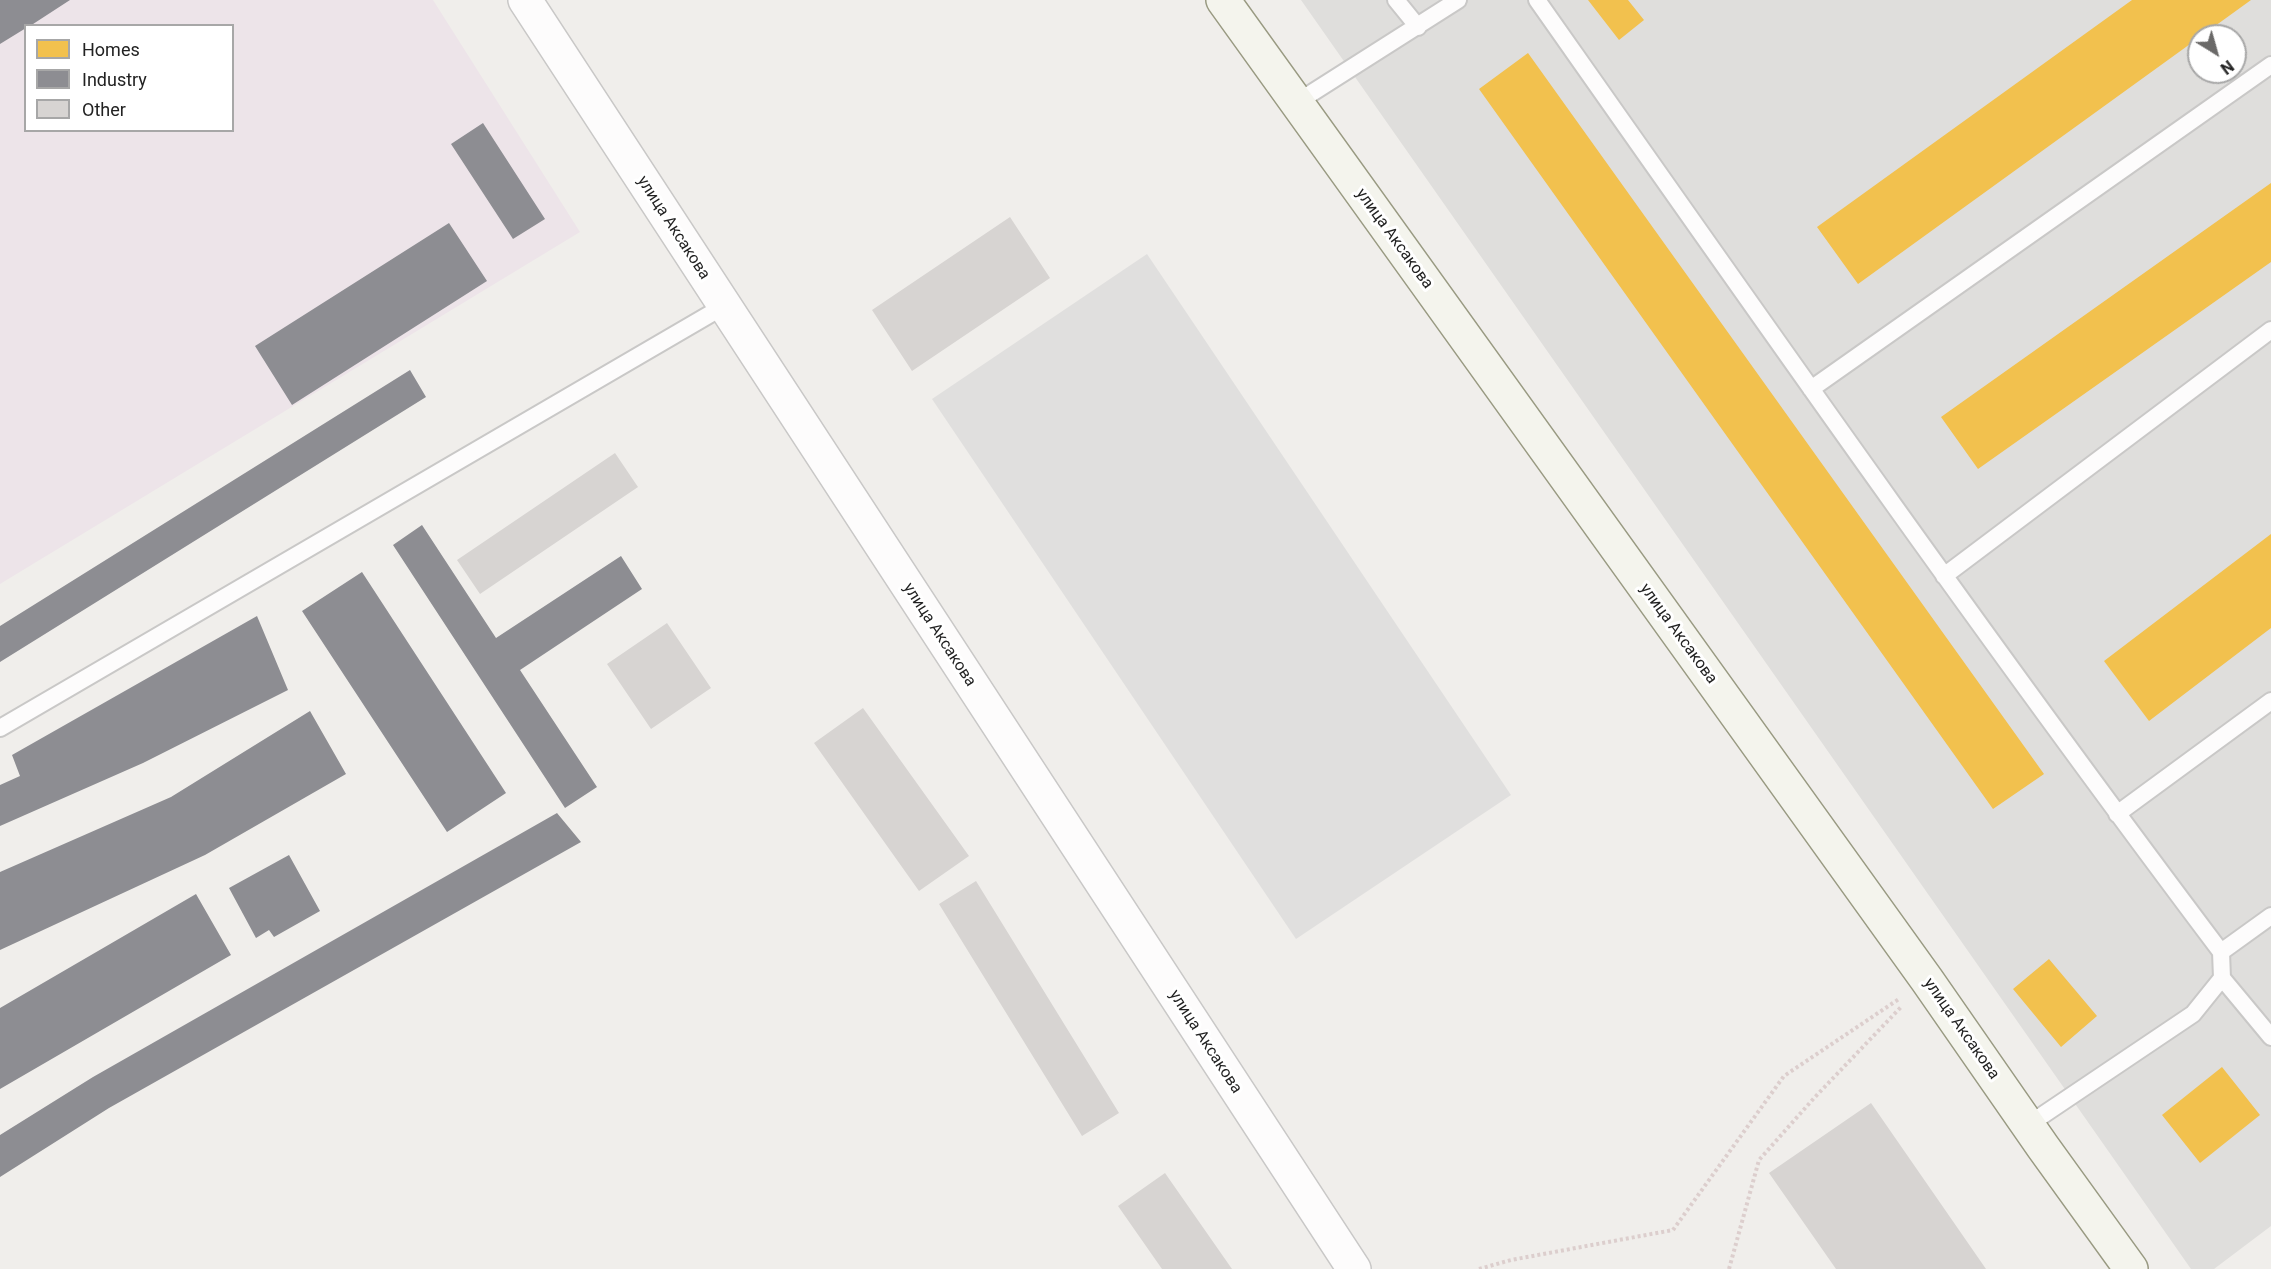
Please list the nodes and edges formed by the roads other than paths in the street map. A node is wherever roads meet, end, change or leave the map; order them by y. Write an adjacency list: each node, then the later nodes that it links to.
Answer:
1 (525, 0): 9 (street, улица Аксакова)
2 (1223, 0): 8 (main road, улица Аксакова)
3 (1396, 0): 6 (lane)
4 (1458, 0): 6 (lane)
5 (1537, 0): 11 (lane)
6 (1418, 27): 8 (lane)
7 (2271, 65): 11 (lane)
8 (1296, 103): 20 (main road, улица Аксакова)
9 (724, 306): 14 (lane); 21 (street, улица Аксакова)
10 (2271, 330): 12 (lane)
11 (1811, 389): 12 (lane)
12 (1944, 576): 15 (lane)
13 (2271, 701): 15 (lane)
14 (0, 728)
15 (2117, 814): 17 (lane)
16 (2271, 916): 17 (lane)
17 (2221, 952): 18 (lane)
18 (2222, 978): 19 (lane); 20 (lane)
19 (2271, 1036)
20 (2028, 1125): 22 (main road, улица Аксакова)
21 (1354, 1269)
22 (2131, 1269)

